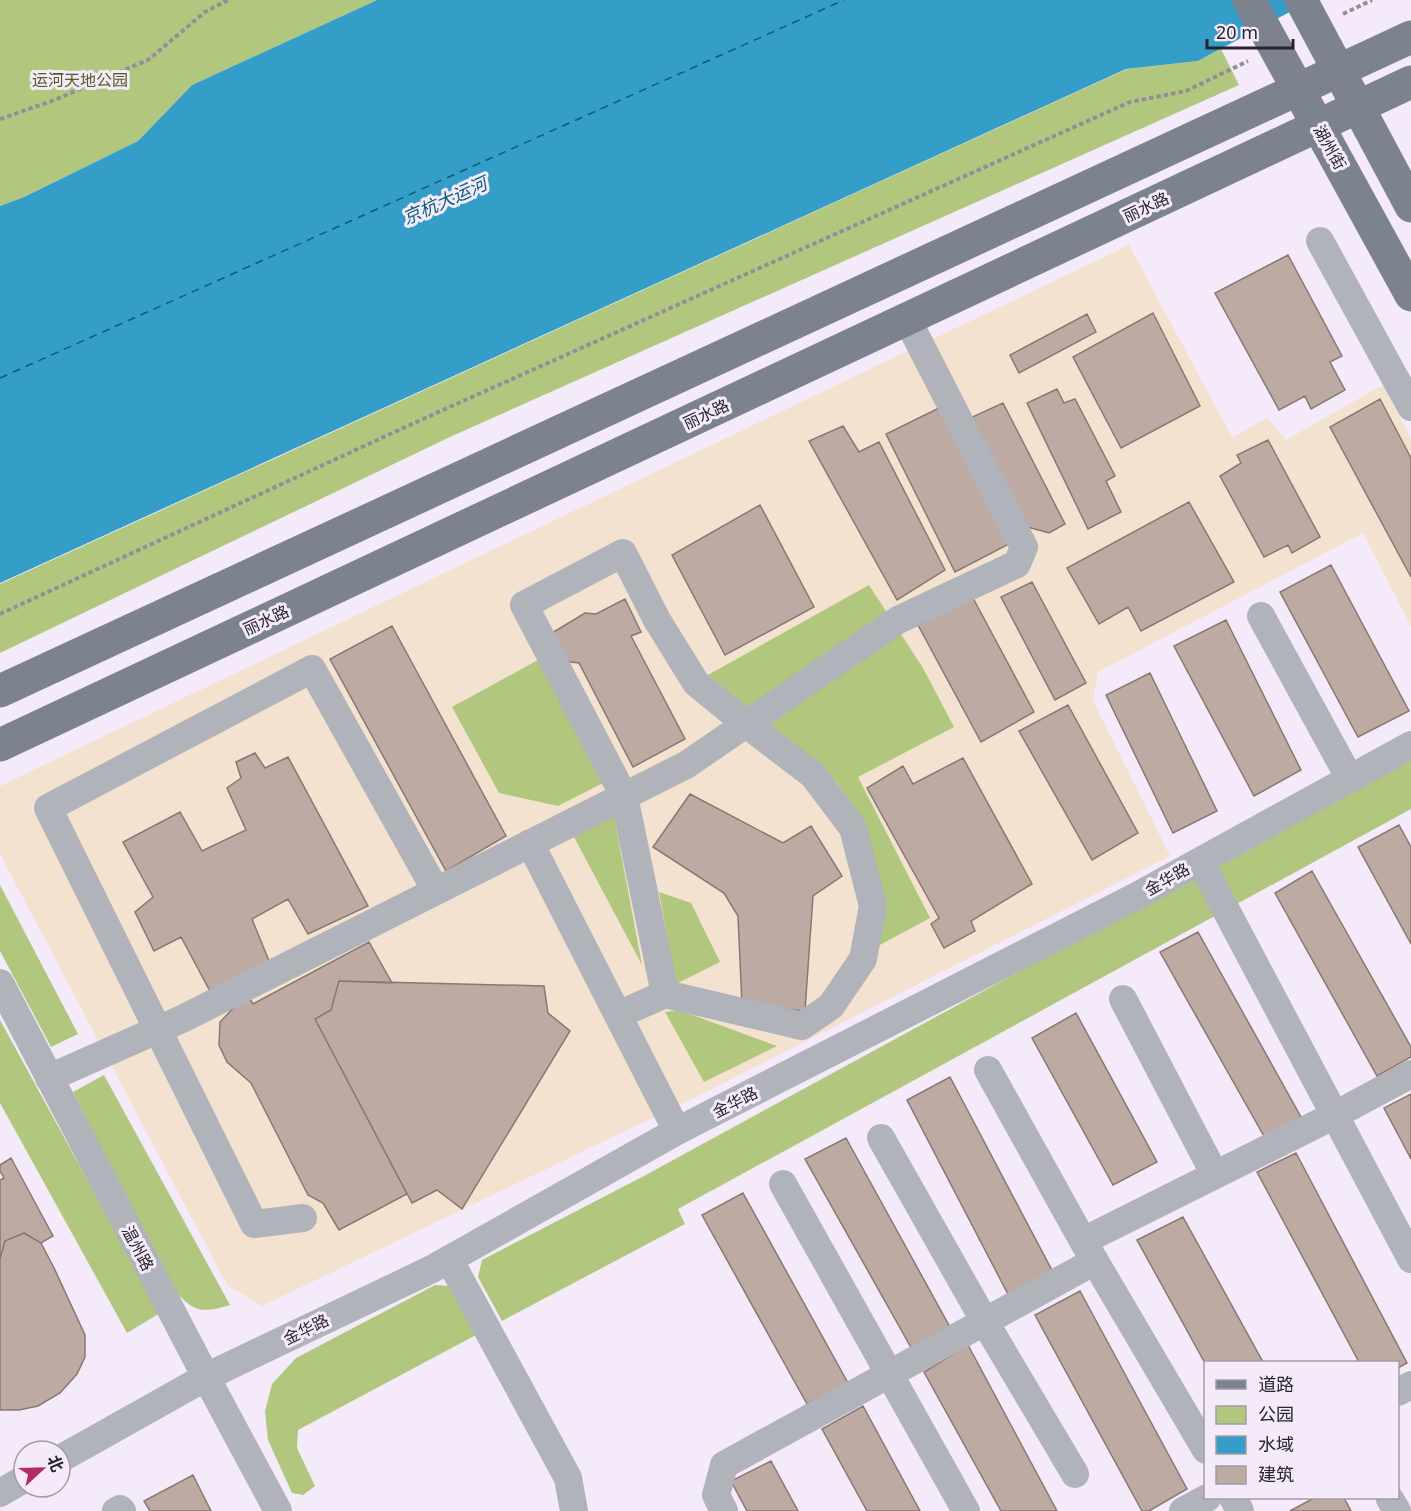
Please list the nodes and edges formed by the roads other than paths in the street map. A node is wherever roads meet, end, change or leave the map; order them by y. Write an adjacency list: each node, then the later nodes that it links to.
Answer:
1 (1249, 0): 7 (main road, 湖州街, bridge)
2 (1301, 0): 5 (main road, bridge)
3 (1411, 38): 11 (main road)
4 (1411, 82): 8 (main road, 丽水路)
5 (1411, 206)
6 (1320, 241): 9 (street)
7 (1411, 295)
8 (907, 319): 12 (street); 13 (main road, 丽水路)
9 (1411, 407)
10 (1261, 616): 15 (street)
11 (0, 691)
12 (746, 724): 16 (street); 16 (street); 21 (street)
13 (0, 745)
14 (1411, 745): 15 (street, 金华路)
15 (1350, 779): 18 (street, 金华路)
16 (624, 796): 17 (street); 21 (street)
17 (530, 843): 19 (street); 23 (street)
18 (1200, 861): 28 (street); 29 (street, 金华路)
19 (436, 891): 24 (street); 24 (street)
20 (0, 983): 27 (street, 温州路)
21 (665, 994): 23 (street)
22 (1123, 999): 31 (street)
23 (618, 1015): 29 (street)
24 (157, 1030): 27 (street); 33 (street)
25 (988, 1070): 34 (street)
26 (1411, 1074): 28 (street)
27 (50, 1078): 39 (street, 温州路)
28 (1335, 1115): 31 (street); 36 (street)
29 (677, 1131): 35 (street, 金华路)
30 (881, 1138): 37 (street)
31 (1215, 1175): 34 (street)
32 (783, 1184): 38 (street)
33 (303, 1218)
34 (1089, 1251): 37 (street); 40 (street)
35 (449, 1259): 39 (street, 金华路); 47 (street)
36 (1411, 1259)
37 (985, 1322): 38 (street); 42 (street)
38 (890, 1374): 48 (street); 49 (street)
39 (206, 1377): 41 (street, 金华路); 46 (street, 温州路)
40 (1204, 1447)
41 (72, 1452)
42 (1075, 1474)
43 (1204, 1499): 50 (street)
44 (116, 1511): 45 (street)
45 (122, 1511)
46 (278, 1511)
47 (574, 1511)
48 (724, 1511)
49 (966, 1511)
50 (1183, 1511)

